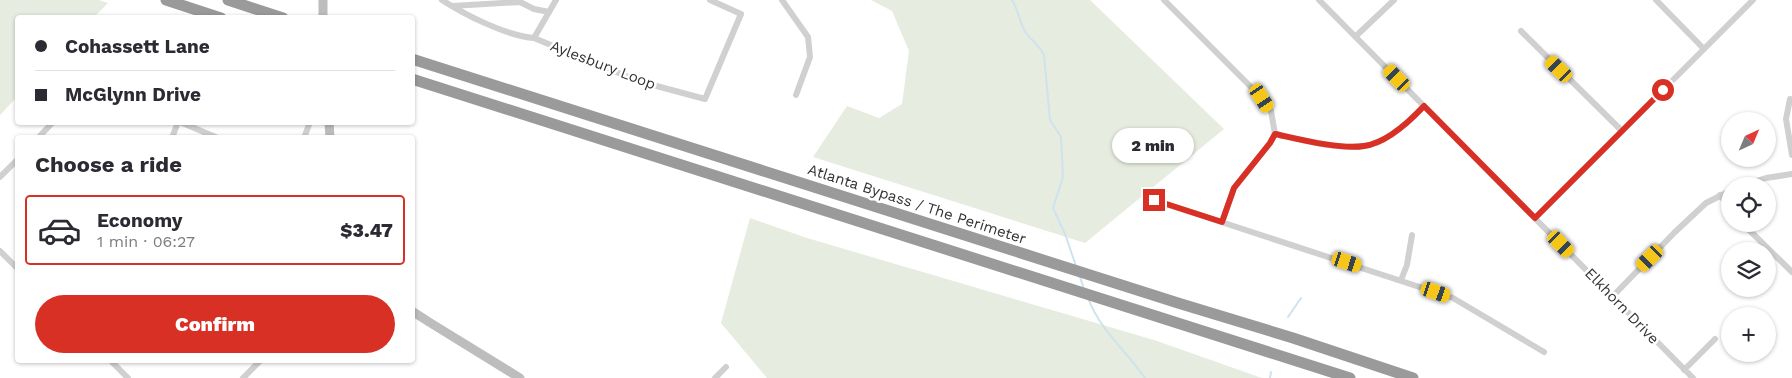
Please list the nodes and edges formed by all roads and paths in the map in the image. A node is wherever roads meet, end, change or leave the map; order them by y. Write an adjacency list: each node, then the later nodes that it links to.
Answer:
1 (166, 0): 15 (highway)
2 (228, 0): 16 (highway)
3 (322, 0): 17 (street)
4 (442, 0): 13 (street, Aylesbury Loop)
5 (556, 0): 14 (street)
6 (710, 0): 20 (street, Aylesbury Loop)
7 (782, 0): 24 (street)
8 (1164, 0): 30 (street)
9 (1319, 0): 19 (street, Elkhorn Drive)
10 (1394, 0): 19 (street)
11 (1656, 0): 21 (street)
12 (1753, 0): 21 (street)
13 (452, 6): 14 (street); 20 (street, Aylesbury Loop)
14 (549, 12): 20 (street)
15 (212, 15)
16 (274, 15)
17 (323, 15)
18 (1521, 31): 29 (street)
19 (1356, 36): 26 (street, Elkhorn Drive)
20 (534, 38)
21 (1704, 49): 29 (street)
22 (415, 60): 61 (highway, Atlanta Bypass / The Perimeter)
23 (415, 80): 60 (highway)
24 (796, 95)
25 (1790, 99): 33 (street)
26 (1424, 106): 30 (street); 40 (street, Elkhorn Drive)
27 (50, 125): 31 (street)
28 (186, 125): 32 (street)
29 (1622, 131): 40 (street)
30 (1275, 134): 41 (street)
31 (41, 135)
32 (211, 135)
33 (1792, 155)
34 (15, 162): 36 (street)
35 (1792, 174): 37 (street)
36 (0, 177)
37 (1772, 177)
38 (1720, 195): 48 (street)
39 (1154, 200): 41 (street)
40 (1535, 218): 48 (street, Elkhorn Drive)
41 (1222, 222): 47 (street)
42 (1751, 232): 46 (street)
43 (1412, 235): 47 (street)
44 (0, 251): 45 (street)
45 (15, 266)
46 (1792, 272)
47 (1401, 280): 51 (street)
48 (1612, 297): 55 (street, Elkhorn Drive)
49 (415, 313): 58 (street)
50 (1715, 339): 55 (street)
51 (1544, 352)
52 (113, 363): 56 (street)
53 (258, 363): 57 (street)
54 (726, 367): 59 (street)
55 (1684, 370): 62 (street, Elkhorn Drive)
56 (128, 378)
57 (243, 378)
58 (520, 378)
59 (715, 378)
60 (1350, 378)
61 (1413, 378)
62 (1693, 378)

